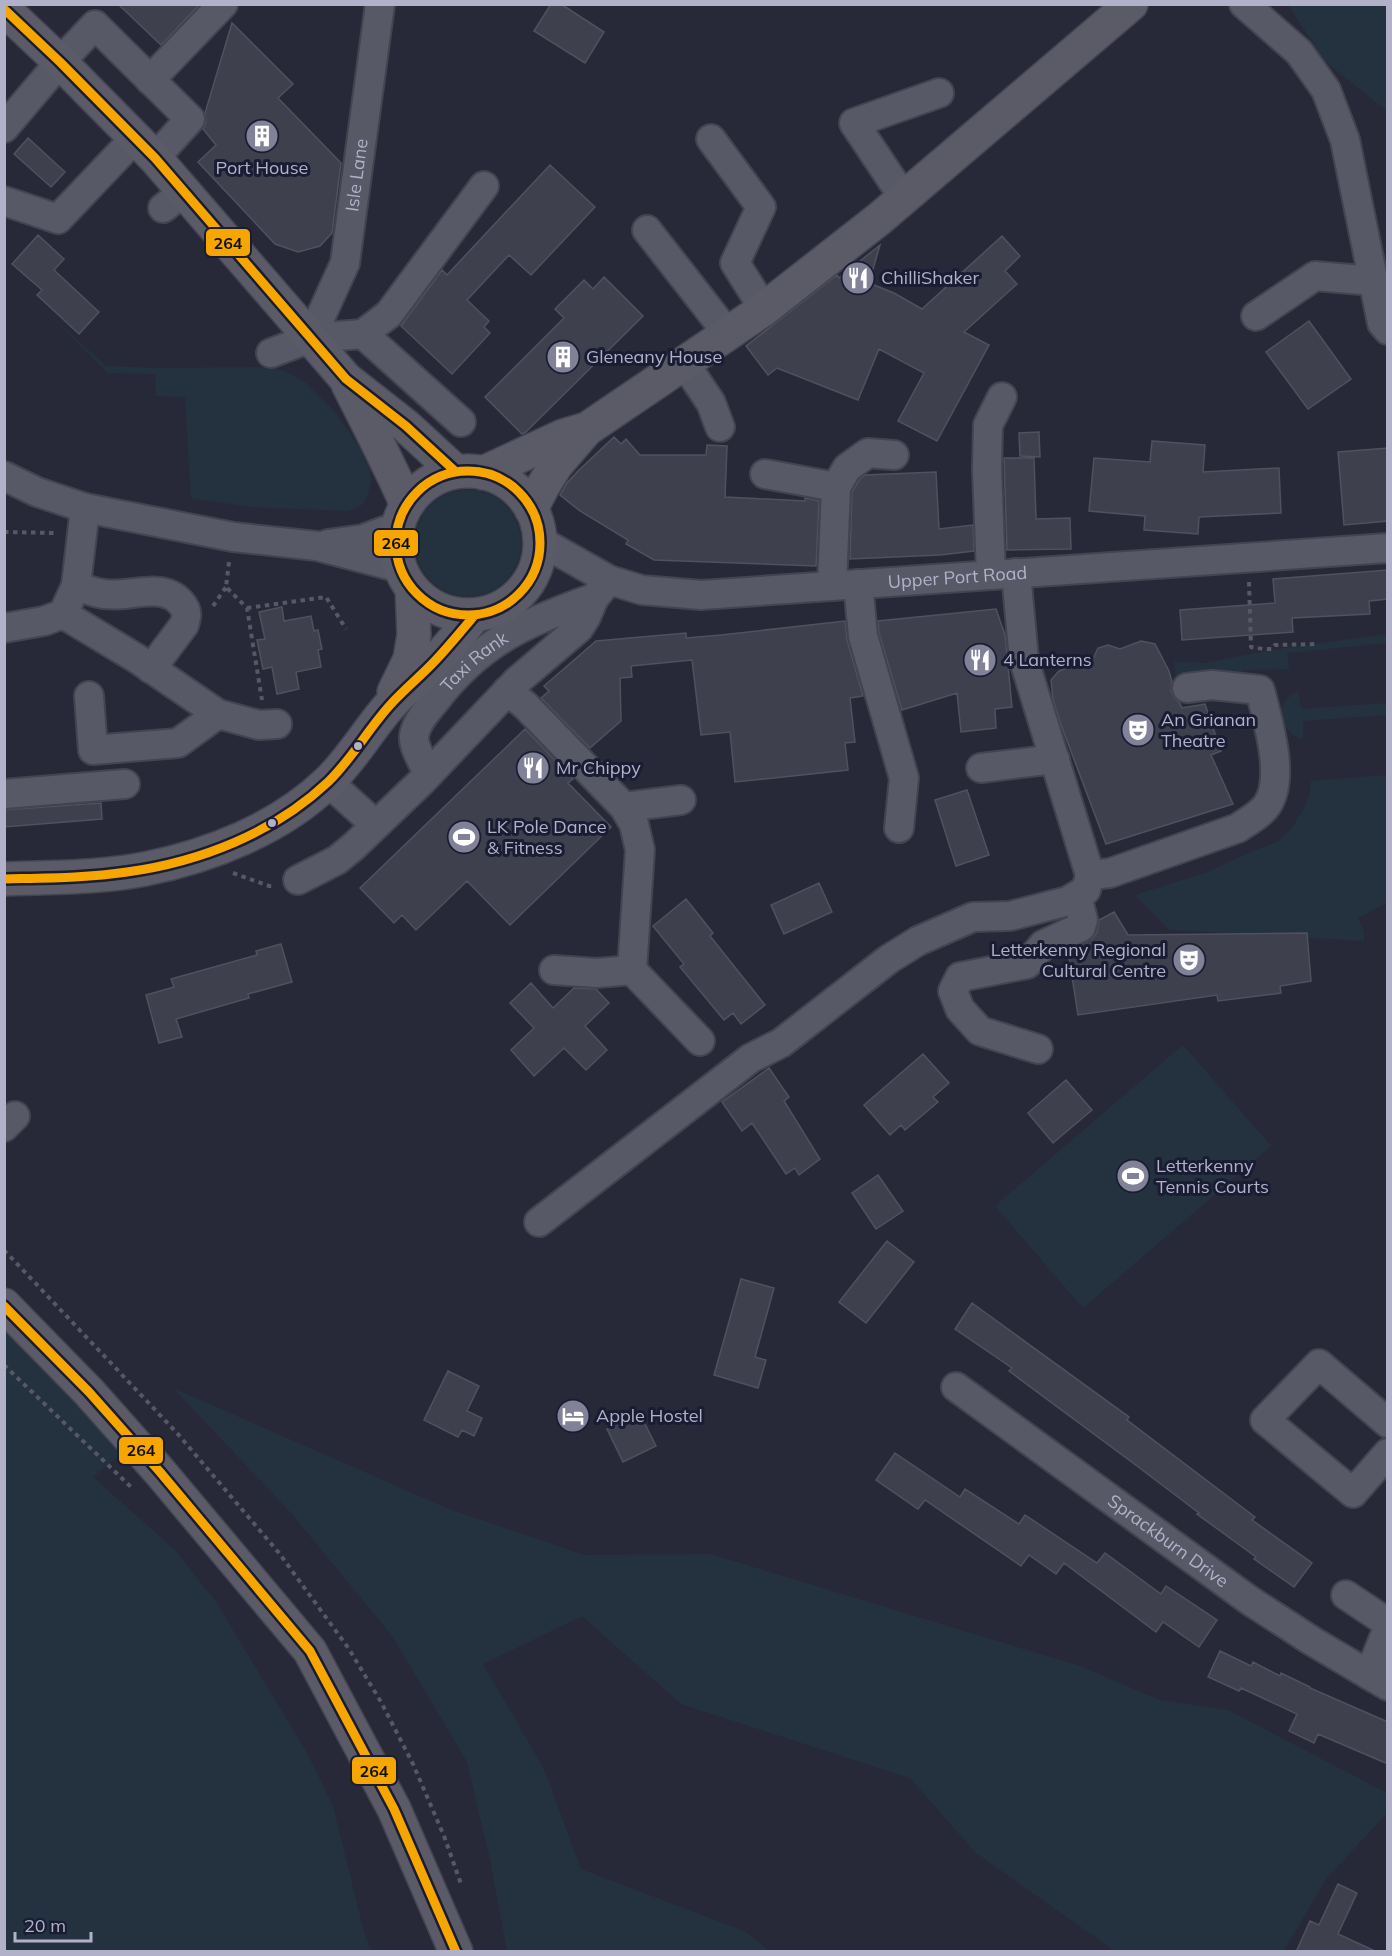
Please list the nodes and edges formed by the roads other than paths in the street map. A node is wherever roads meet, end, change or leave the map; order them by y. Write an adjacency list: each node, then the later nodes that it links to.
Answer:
1 (223, 4): 7 (street)
2 (380, 4): 22 (street, Isle Lane)
3 (1244, 4): 16 (street)
4 (4, 9): 6 (main road)
5 (1117, 9): 13 (main road)
6 (60, 62): 7 (street); 9 (street); 11 (main road)
7 (150, 80): 11 (street)
8 (939, 93): 13 (street)
9 (4, 128)
10 (711, 139): 17 (street)
11 (145, 148): 14 (street); 22 (main road)
12 (484, 186): 20 (street)
13 (904, 198): 17 (main road)
14 (4, 201)
15 (647, 230): 21 (street)
16 (1374, 281): 18 (street); 19 (street)
17 (764, 309): 21 (main road)
18 (1256, 316)
19 (1388, 330)
20 (363, 334): 22 (street); 27 (street)
21 (728, 334): 24 (main road)
22 (311, 338): 23 (street); 25 (main road)
23 (271, 353)
24 (685, 364): 28 (street); 29 (main road)
25 (346, 379): 31 (main road); 37 (main road)
26 (1002, 397): 41 (street)
27 (461, 422)
28 (720, 427)
29 (587, 429): 31 (main road); 36 (main road)
30 (894, 455): 34 (street)
31 (469, 472): 36 (main road); 37 (main road)
32 (765, 474): 34 (street)
33 (4, 476): 35 (street)
34 (836, 487): 43 (street)
35 (85, 508): 39 (street); 44 (street)
36 (531, 509): 38 (main road)
37 (402, 516): 39 (street); 42 (main road)
38 (540, 541): 45 (street, Upper Port Road); 47 (main road)
39 (317, 546): 42 (street)
40 (1388, 548): 41 (street, Upper Port Road)
41 (1004, 574): 43 (street, Upper Port Road); 56 (street)
42 (406, 578): 47 (main road); 53 (main road)
43 (845, 585): 45 (street, Upper Port Road); 65 (street)
44 (76, 586): 46 (street); 49 (street)
45 (602, 589): 51 (street); 58 (street, Taxi Rank)
46 (63, 614): 48 (street); 49 (street)
47 (475, 615): 53 (main road)
48 (4, 628)
49 (151, 669): 54 (street)
50 (1187, 688): 68 (street)
51 (507, 691): 58 (street); 63 (street)
52 (89, 696): 54 (street)
53 (385, 710): 59 (main road)
54 (218, 714): 55 (street)
55 (268, 725)
56 (1055, 759): 57 (street); 68 (street)
57 (981, 768)
58 (428, 774): 64 (street)
59 (327, 782): 64 (street); 66 (main road)
60 (125, 784): 61 (street)
61 (4, 794)
62 (681, 800): 63 (street)
63 (624, 807): 70 (street)
64 (376, 825): 67 (street)
65 (899, 828)
66 (4, 879)
67 (298, 880)
68 (1084, 886): 72 (street); 73 (street)
69 (554, 970): 70 (street)
70 (632, 970): 71 (street)
71 (700, 1041)
72 (1038, 1048)
73 (539, 1222)
74 (4, 1305): 82 (main road)
75 (956, 1387): 81 (street, Sprackburn Drive)
76 (1388, 1423): 77 (street)
77 (1388, 1453)
78 (1346, 1595): 79 (street)
79 (1388, 1623)
80 (1388, 1628): 81 (street)
81 (1378, 1680)
82 (456, 1952)

